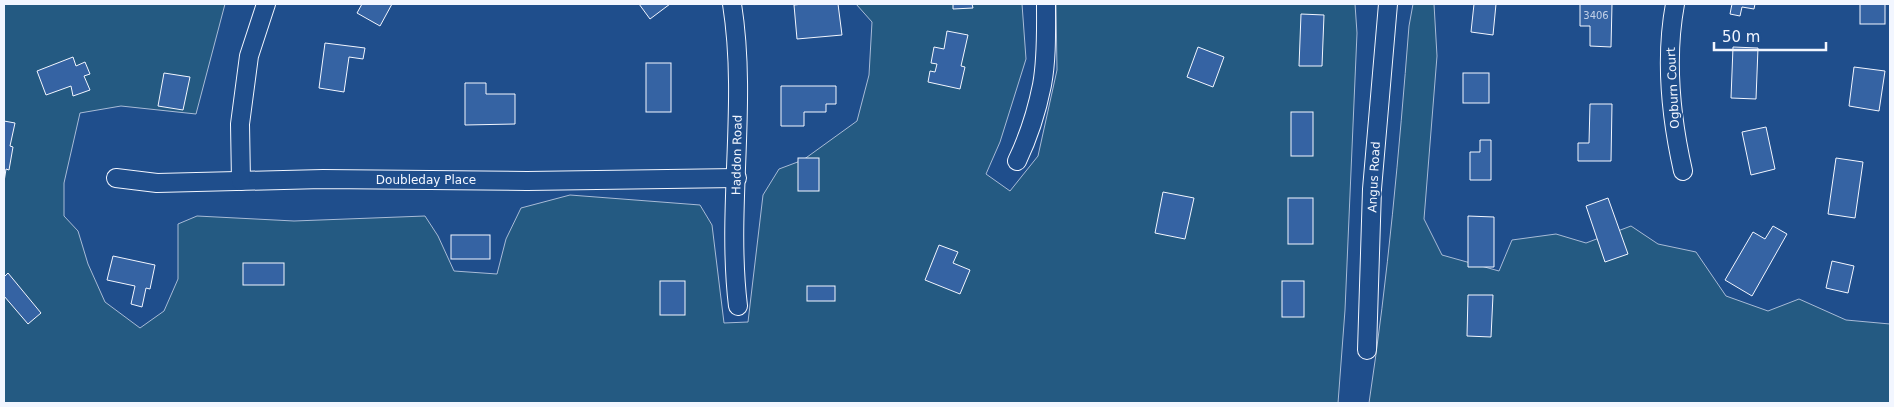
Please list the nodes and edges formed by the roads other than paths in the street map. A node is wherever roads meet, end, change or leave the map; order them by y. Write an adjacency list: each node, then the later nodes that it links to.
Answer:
1 (266, 4): 10 (street)
2 (732, 4): 9 (street, Haddon Road)
3 (1046, 4): 6 (street)
4 (1388, 4): 12 (street, Angus Road)
5 (1674, 4): 7 (street, Ogburn Court)
6 (1017, 161)
7 (1683, 171)
8 (116, 178): 10 (street, Doubleday Place)
9 (737, 178): 10 (street, Doubleday Place); 11 (street, Haddon Road)
10 (241, 181)
11 (738, 306)
12 (1368, 350)

